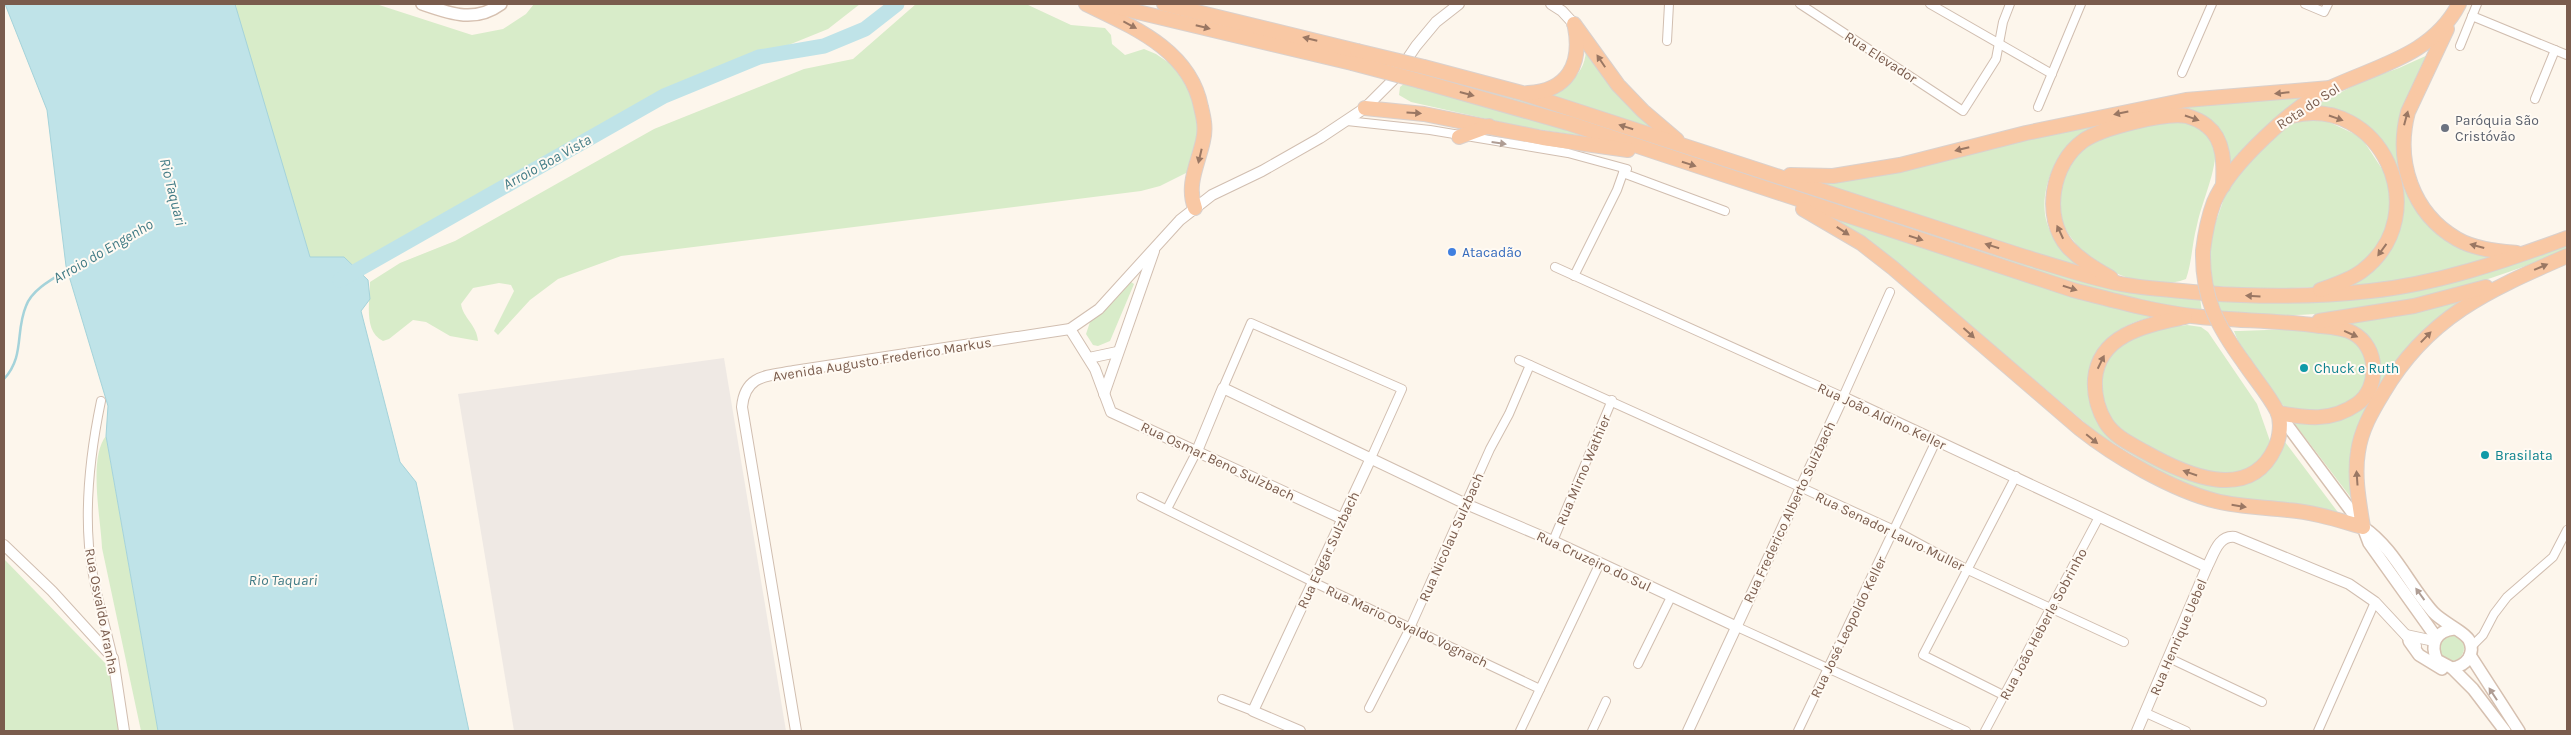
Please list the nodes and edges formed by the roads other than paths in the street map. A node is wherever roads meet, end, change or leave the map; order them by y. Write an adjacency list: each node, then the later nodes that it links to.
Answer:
1 (422, 4): 2 (main road)
2 (501, 4)
3 (1086, 4): 46 (highway, one-way to 46)
4 (1104, 4): 27 (highway, one-way to 27)
5 (1164, 4): 27 (highway, one-way to 5)
6 (1458, 4): 34 (street, Avenida Augusto Frederico Markus)
7 (1551, 4): 21 (street)
8 (1669, 4): 22 (street)
9 (1800, 4): 23 (street, Rua Elevador)
10 (1930, 4): 18 (street)
11 (2010, 4): 23 (street)
12 (2082, 4): 29 (street)
13 (2212, 4): 28 (street)
14 (2305, 4): 15 (street)
15 (2328, 4)
16 (2459, 4): 20 (highway, Rota do Sol)
17 (2478, 4): 19 (street)
18 (1946, 7): 23 (street)
19 (2472, 16): 24 (street); 25 (street)
20 (2451, 19): 30 (highway, Rota do Sol); 49 (highway, one-way to 20)
21 (1574, 24): 31 (highway); 39 (highway, one-way to 21)
22 (1666, 41)
23 (1998, 44): 29 (street)
24 (2460, 46)
25 (2555, 50): 26 (street); 32 (street)
26 (2567, 55)
27 (1355, 57): 31 (highway, bridge); 40 (highway, one-way to 40, bridge)
28 (2182, 73)
29 (2052, 74): 33 (street)
30 (2330, 88): 35 (highway, Rota do Sol); 42 (highway, one-way to 42)
31 (1522, 93): 39 (highway, one-way to 31)
32 (2534, 99)
33 (2038, 107)
34 (1365, 108): 36 (street, Avenida Augusto Frederico Markus); 37 (highway, one-way to 37)
35 (2288, 117): 43 (highway, Rota do Sol); 56 (highway, one-way to 56)
36 (1347, 121): 38 (street); 46 (street, Avenida Augusto Frederico Markus)
37 (1489, 126): 38 (highway); 40 (highway)
38 (1459, 137): 41 (street, one-way to 41)
39 (1683, 145): 42 (highway)
40 (1660, 155): 44 (highway, one-way to 44)
41 (1623, 173): 45 (street); 52 (street)
42 (1773, 174): 54 (highway, one-way to 42)
43 (2223, 186): 54 (highway, one-way to 43); 69 (highway, Rota do Sol, bridge)
44 (1769, 191): 57 (highway, one-way to 57); 80 (highway, one-way to 80)
45 (1725, 211)
46 (1190, 212): 48 (street, Avenida Augusto Frederico Markus)
47 (2567, 238): 49 (highway)
48 (1155, 248): 59 (street, Avenida Augusto Frederico Markus); 60 (street)
49 (2525, 254): 56 (highway)
50 (2567, 256): 53 (highway, one-way to 50)
51 (1555, 267): 52 (street, Rua João Aldino Keller)
52 (1574, 276): 66 (street, Rua João Aldino Keller)
53 (2515, 278): 58 (highway); 80 (highway, one-way to 53)
54 (2123, 284): 56 (highway, one-way to 54)
55 (1890, 292): 66 (street, Rua Frederico Alberto Sulzbach)
56 (2302, 294)
57 (2190, 316): 58 (highway); 69 (highway, one-way to 57)
58 (2303, 324): 69 (highway, one-way to 69)
59 (1070, 329): 61 (street, Rua Osmar Beno Sulzbach); 115 (street, Avenida Augusto Frederico Markus)
60 (1117, 352): 61 (street); 65 (street)
61 (1089, 358): 65 (street, Rua Osmar Beno Sulzbach)
62 (1519, 360): 63 (street, Rua Senador Lauro Muller)
63 (1530, 365): 67 (street, Rua Senador Lauro Muller); 76 (street, Rua Nicolau Sulzbach)
64 (1223, 388): 71 (street); 72 (street, Rua Cruzeiro do Sul); 72 (street, Rua Edgar Sulzbach)
65 (1104, 394): 71 (street, Rua Osmar Beno Sulzbach)
66 (1843, 398): 70 (street, Rua João Aldino Keller); 74 (street, Rua Frederico Alberto Sulzbach)
67 (1612, 400): 74 (street, Rua Senador Lauro Muller); 83 (street, Rua Mirno Wathier)
68 (101, 402): 99 (street, Rua Osvaldo Aranha)
69 (2278, 413): 80 (main road)
70 (1936, 441): 73 (street, Rua João Aldino Keller); 81 (street, Rua José Leopoldo Keller)
71 (1196, 451): 77 (street); 79 (street, Rua Osmar Beno Sulzbach)
72 (1371, 458): 76 (street, Rua Cruzeiro do Sul); 79 (street, Rua Edgar Sulzbach)
73 (2016, 476): 78 (street, Rua João Aldino Keller); 87 (street)
74 (1800, 486): 81 (street, Rua Senador Lauro Muller); 92 (street, Rua Frederico Alberto Sulzbach)
75 (1141, 497): 77 (street, Rua Mario Osvaldo Vognach)
76 (1466, 504): 83 (street, Rua Cruzeiro do Sul); 93 (street, Rua Nicolau Sulzbach)
77 (1167, 509): 88 (street, Rua Mario Osvaldo Vognach)
78 (2099, 516): 86 (street, Rua João Aldino Keller); 91 (street, Rua João Heberle Sobrinho)
79 (1343, 519): 88 (street, Rua Edgar Sulzbach)
80 (2362, 527): 94 (main road, one-way to 80); 96 (main road)
81 (1894, 530): 87 (street, Rua Senador Lauro Muller); 104 (street, Rua José Leopoldo Keller)
82 (2567, 530): 98 (street)
83 (1553, 541): 85 (street, Rua Cruzeiro do Sul)
84 (4, 546): 99 (street)
85 (1600, 563): 89 (street, Rua Cruzeiro do Sul); 106 (street)
86 (2207, 567): 90 (street, Rua Henrique Uebel); 100 (street, Rua Henrique Uebel)
87 (1966, 569): 91 (street, Rua Senador Lauro Muller); 107 (street)
88 (1313, 582): 93 (street, Rua Mario Osvaldo Vognach); 112 (street, Rua Edgar Sulzbach)
89 (1671, 598): 92 (street, Rua Cruzeiro do Sul); 102 (street)
90 (2375, 602): 95 (street); 125 (street)
91 (2050, 609): 97 (street, Rua Senador Lauro Muller); 107 (street, Rua João Heberle Sobrinho)
92 (1735, 626): 104 (street, Rua Cruzeiro do Sul); 119 (street, Rua Frederico Alberto Sulzbach)
93 (1410, 628): 106 (street, Rua Mario Osvaldo Vognach); 111 (street, Rua Nicolau Sulzbach)
94 (2454, 629): 96 (main road); 98 (main road)
95 (2407, 638): 96 (street); 101 (street); 105 (main road)
96 (2435, 639): 101 (main road)
97 (2124, 642)
98 (2471, 651): 103 (main road); 127 (main road, one-way to 98)
99 (113, 658): 114 (street, Rua Osvaldo Aranha)
100 (2169, 658): 110 (street); 113 (street, Rua Henrique Uebel)
101 (2437, 660): 103 (main road)
102 (1638, 664)
103 (2452, 668): 105 (main road)
104 (1828, 669): 120 (street, Rua José Leopoldo Keller); 121 (street, Rua Cruzeiro do Sul)
105 (2464, 680): 126 (main road)
106 (1540, 688): 117 (street)
107 (2005, 696): 122 (street, Rua João Heberle Sobrinho)
108 (1222, 699): 112 (street)
109 (1606, 701): 118 (street)
110 (2262, 702)
111 (1369, 708)
112 (1253, 711): 116 (street)
113 (2146, 712): 123 (street, Rua Henrique Uebel); 124 (street)
114 (124, 731)
115 (796, 731)
116 (1300, 731)
117 (1520, 731)
118 (1592, 731)
119 (1688, 731)
120 (1798, 731)
121 (1966, 731)
122 (1985, 731)
123 (2137, 731)
124 (2186, 731)
125 (2318, 731)
126 (2505, 731)
127 (2519, 731)

